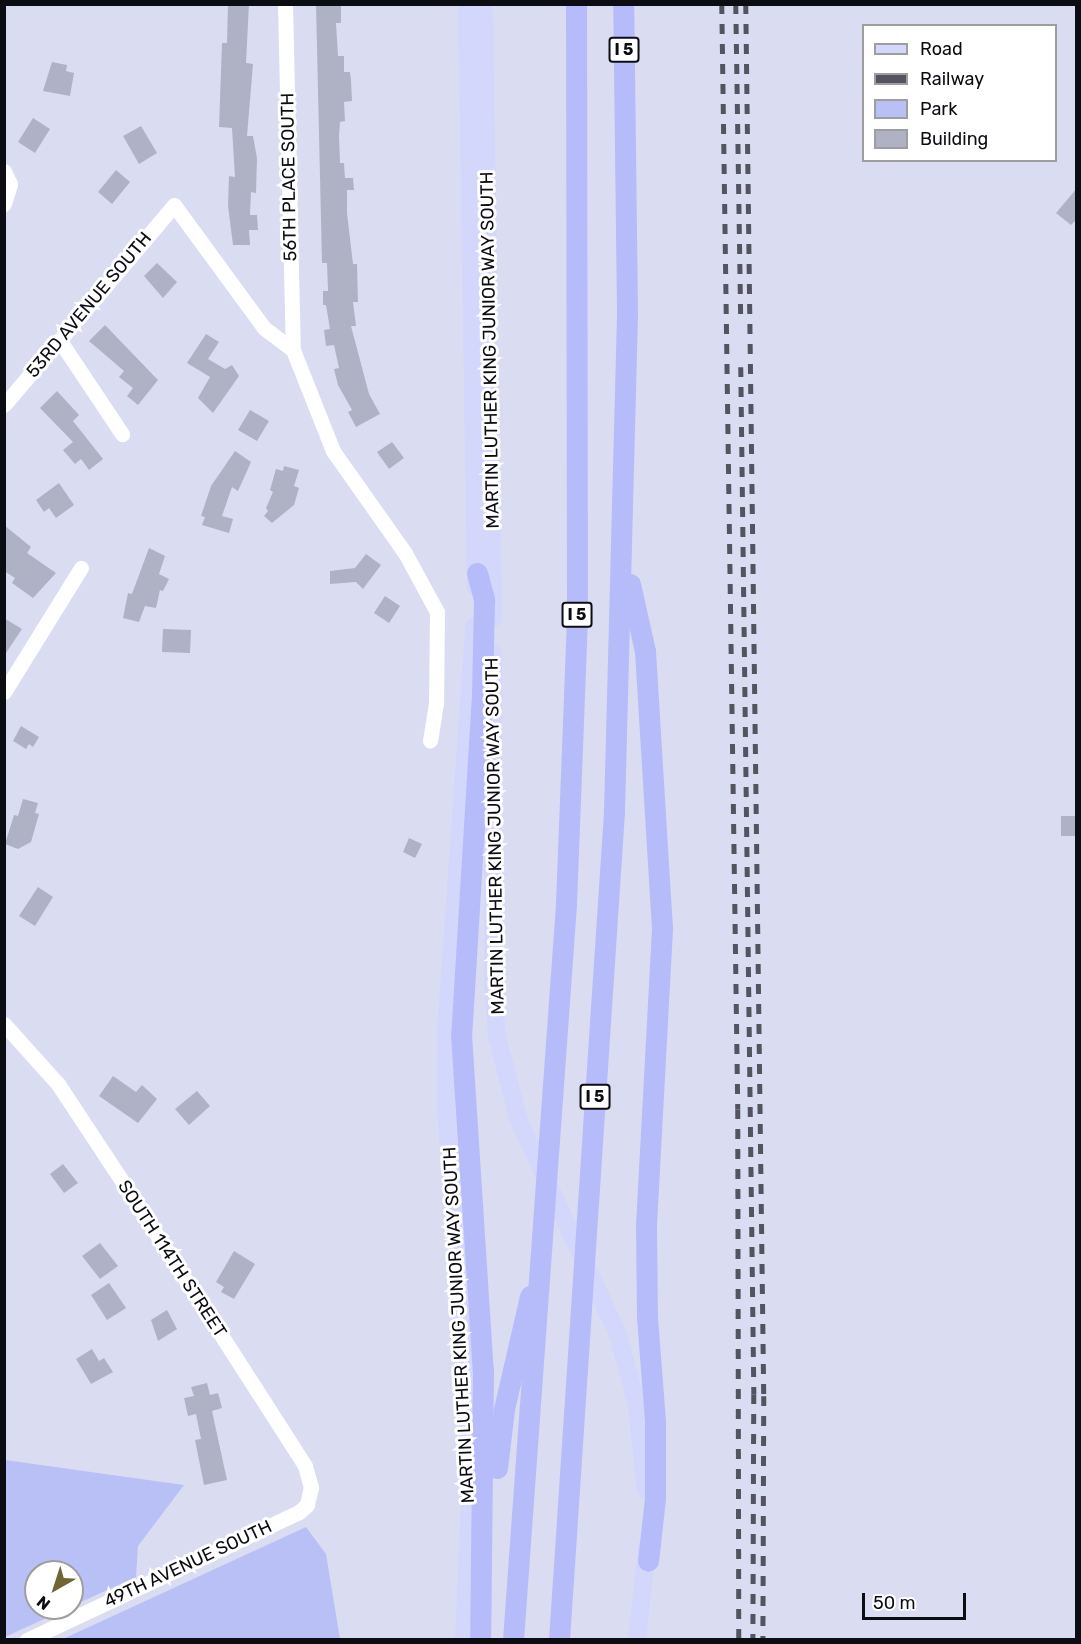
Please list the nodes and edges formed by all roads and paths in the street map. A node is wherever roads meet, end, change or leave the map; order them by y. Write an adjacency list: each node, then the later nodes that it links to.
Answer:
1 (285, 4): 9 (street, 56TH PLACE SOUTH)
2 (467, 4): 14 (main road, MARTIN LUTHER KING JUNIOR WAY SOUTH)
3 (484, 4): 20 (main road, MARTIN LUTHER KING JUNIOR WAY SOUTH)
4 (576, 4): 18 (highway, I 5)
5 (623, 4): 12 (highway, I 5)
6 (4, 171): 7 (street)
7 (4, 204)
8 (60, 340): 9 (street, 53RD AVENUE SOUTH); 10 (street, 53RD AVENUE SOUTH); 11 (street)
9 (293, 350): 16 (street)
10 (4, 405)
11 (122, 434)
12 (623, 555): 20 (highway); 24 (highway, I 5)
13 (81, 568): 15 (street)
14 (477, 573): 21 (highway)
15 (4, 692)
16 (430, 741)
17 (7, 1034): 19 (street, SOUTH 114TH STREET)
18 (546, 1225): 21 (highway); 23 (highway, I 5)
19 (310, 1496): 22 (street, 49TH AVENUE SOUTH)
20 (648, 1561): 25 (main road, MARTIN LUTHER KING JUNIOR WAY SOUTH)
21 (474, 1639)
22 (27, 1640)
23 (513, 1640)
24 (559, 1640)
25 (637, 1640)

